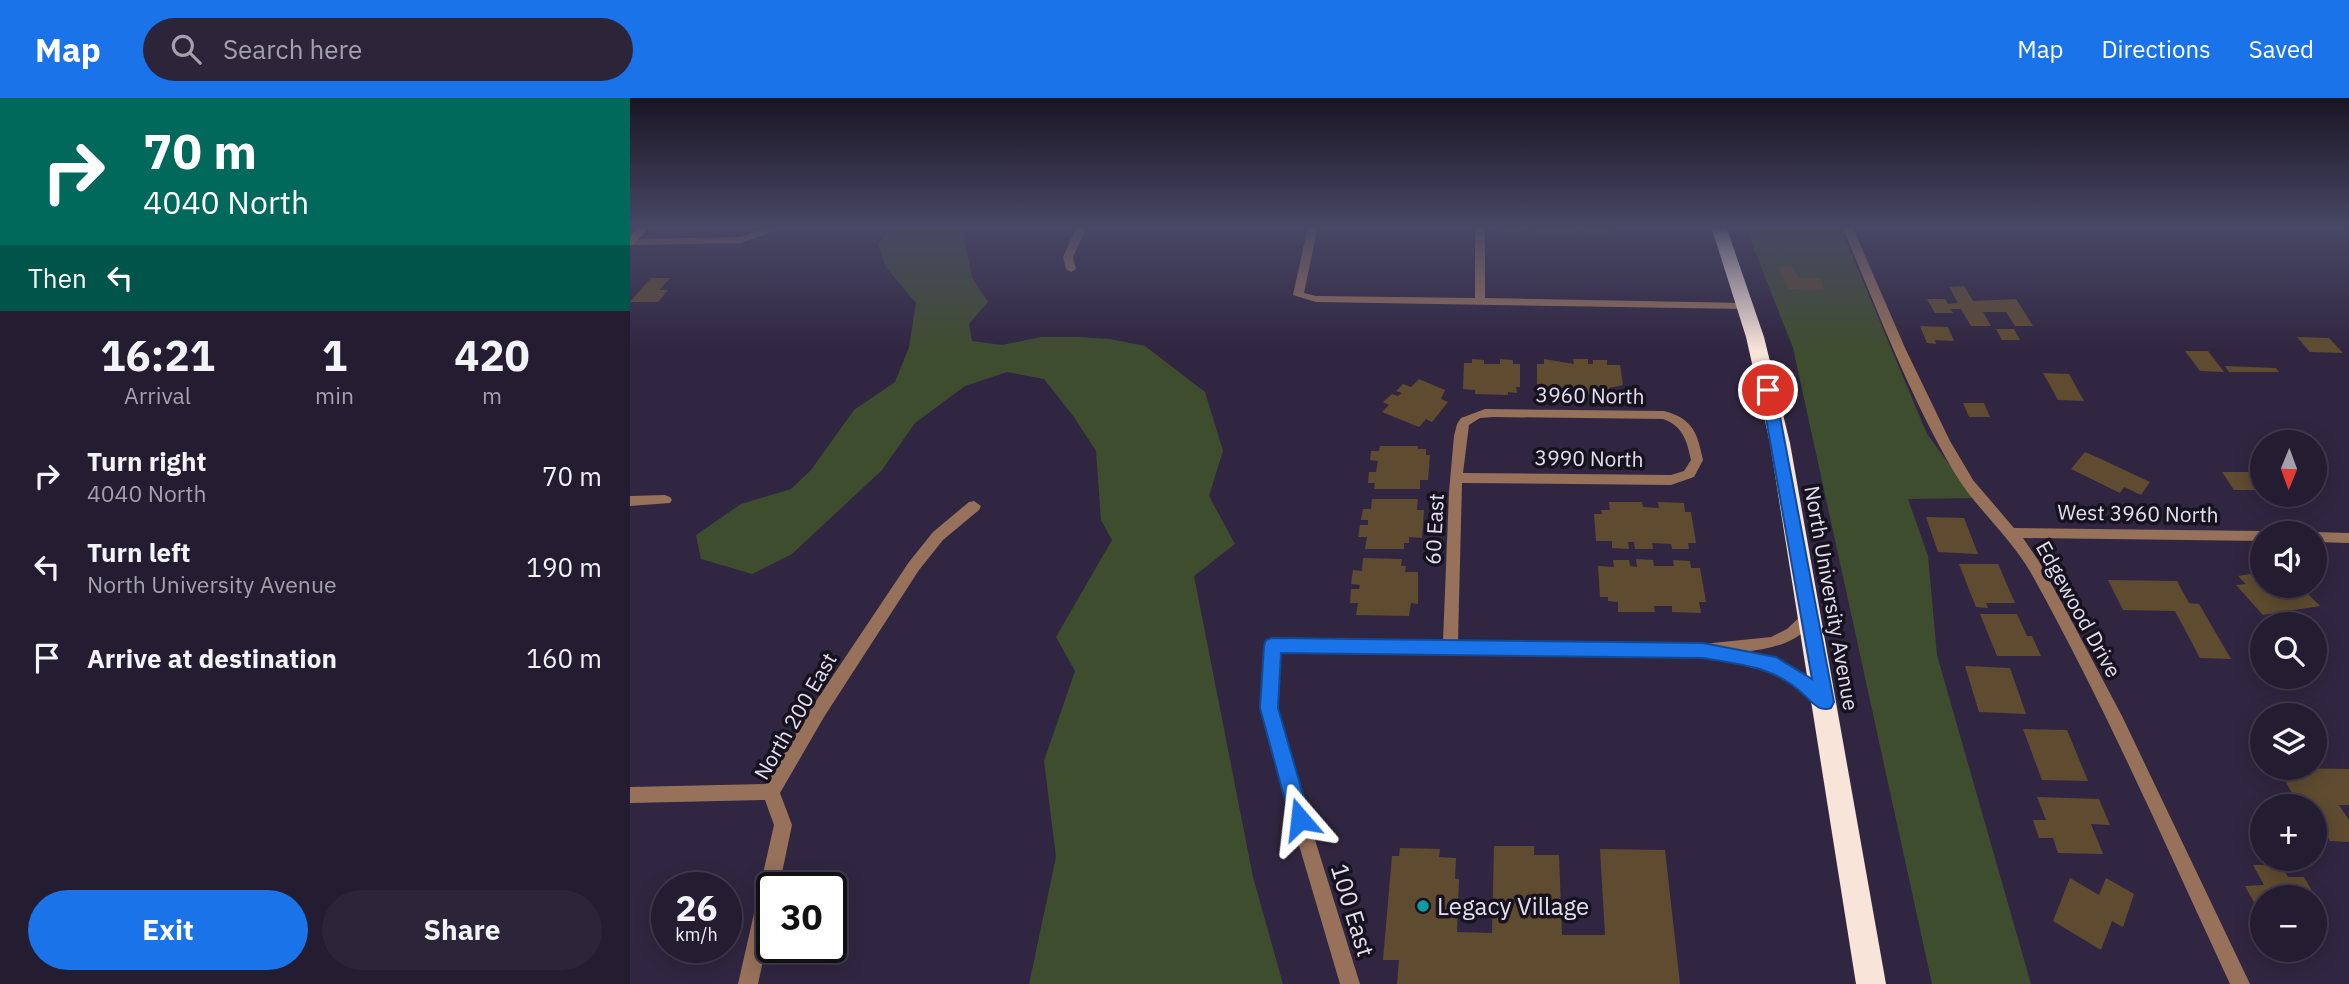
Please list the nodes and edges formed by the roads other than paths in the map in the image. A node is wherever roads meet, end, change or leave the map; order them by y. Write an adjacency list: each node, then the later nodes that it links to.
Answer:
1 (1304, 267): 5 (street)
2 (1480, 267): 5 (street)
3 (1732, 267): 6 (highway, North University Avenue)
4 (1865, 267): 13 (street, Edgewood Drive)
5 (1480, 301): 6 (street)
6 (1745, 306): 17 (highway, North University Avenue)
7 (1469, 418): 8 (street, 3960 North); 9 (street, 60 East)
8 (1694, 446): 9 (street, 3990 North)
9 (1457, 478): 18 (street, 60 East)
10 (665, 500): 11 (street)
11 (630, 501)
12 (974, 506): 21 (street, North 200 East)
13 (2012, 533): 14 (street, West 3960 North); 26 (street, Edgewood Drive)
14 (2250, 536)
15 (2327, 537): 16 (street)
16 (2349, 538)
17 (1811, 616): 19 (street); 20 (highway, North University Avenue)
18 (1450, 646): 19 (street); 24 (street, 100 East)
19 (1703, 650): 20 (street)
20 (1825, 702): 25 (highway, North University Avenue)
21 (771, 792): 22 (street); 23 (street, North 200 East)
22 (630, 795)
23 (748, 984)
24 (1350, 984)
25 (1871, 984)
26 (2239, 984)

